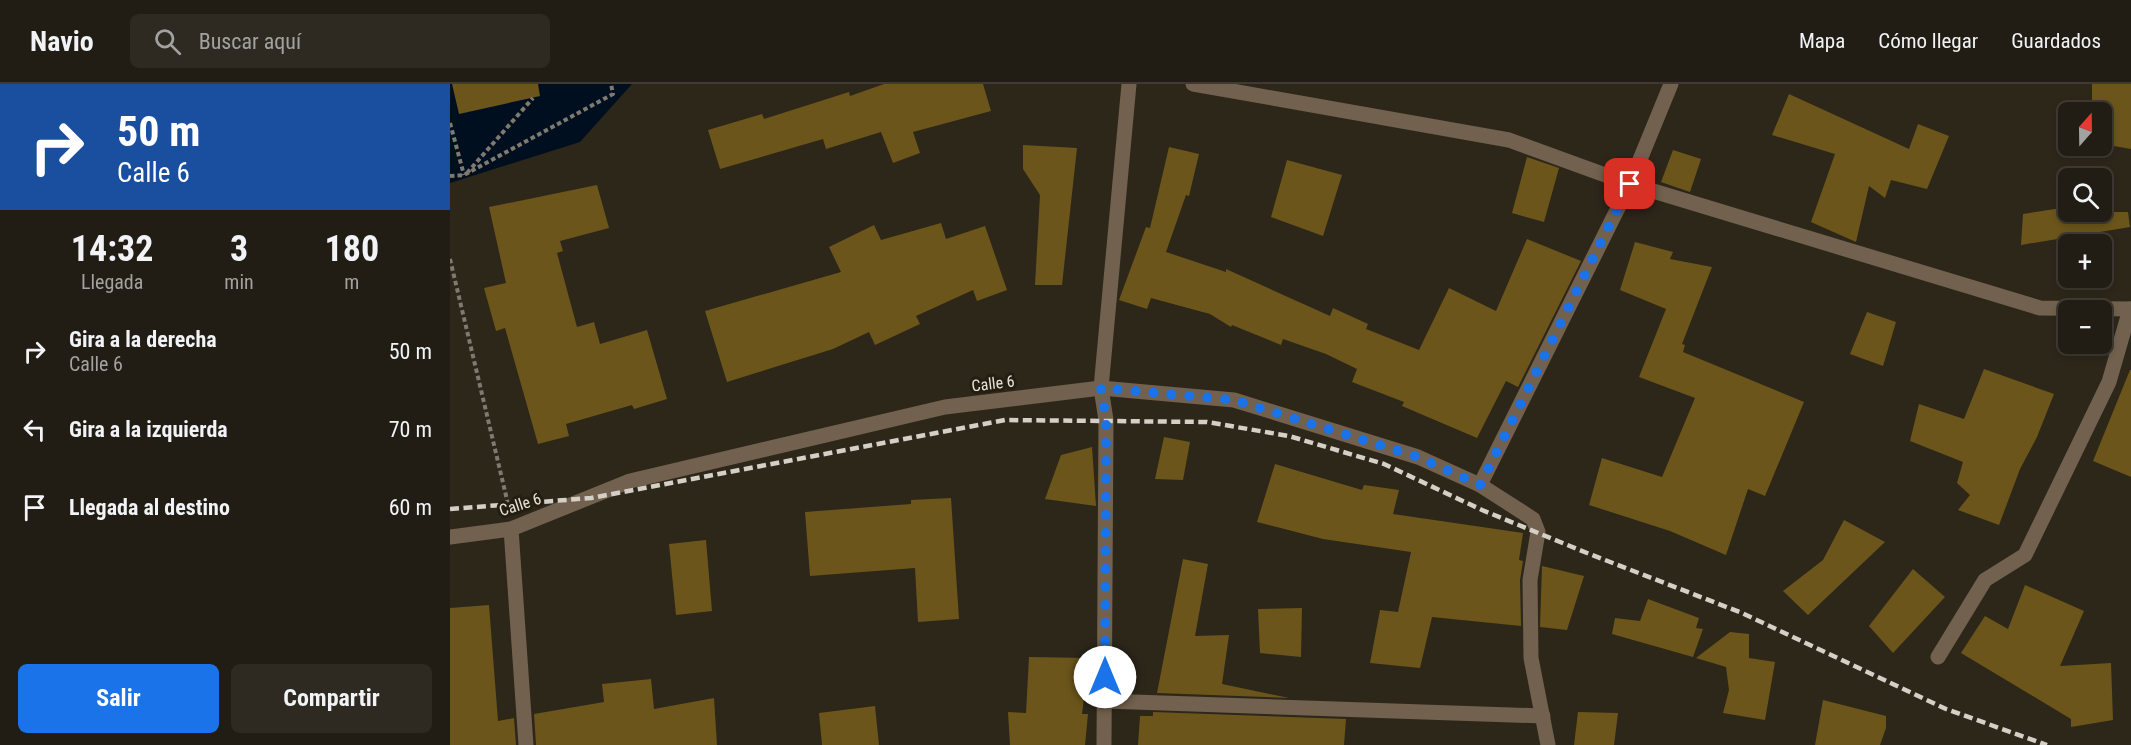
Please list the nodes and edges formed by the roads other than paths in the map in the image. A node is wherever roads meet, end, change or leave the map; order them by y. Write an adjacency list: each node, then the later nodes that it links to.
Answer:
1 (1129, 84): 6 (street)
2 (1193, 84): 4 (street)
3 (1671, 84): 4 (street)
4 (1630, 184): 5 (street); 7 (street)
5 (2130, 309): 10 (street)
6 (1101, 388): 7 (street, Calle 6); 8 (street, Calle 6); 11 (street)
7 (1480, 485): 12 (street, Calle 6)
8 (511, 529): 9 (street, Calle 6); 13 (street)
9 (450, 537)
10 (1938, 657)
11 (1105, 701): 12 (street); 14 (street)
12 (1543, 716): 15 (street)
13 (526, 745)
14 (1104, 745)
15 (1548, 745)

